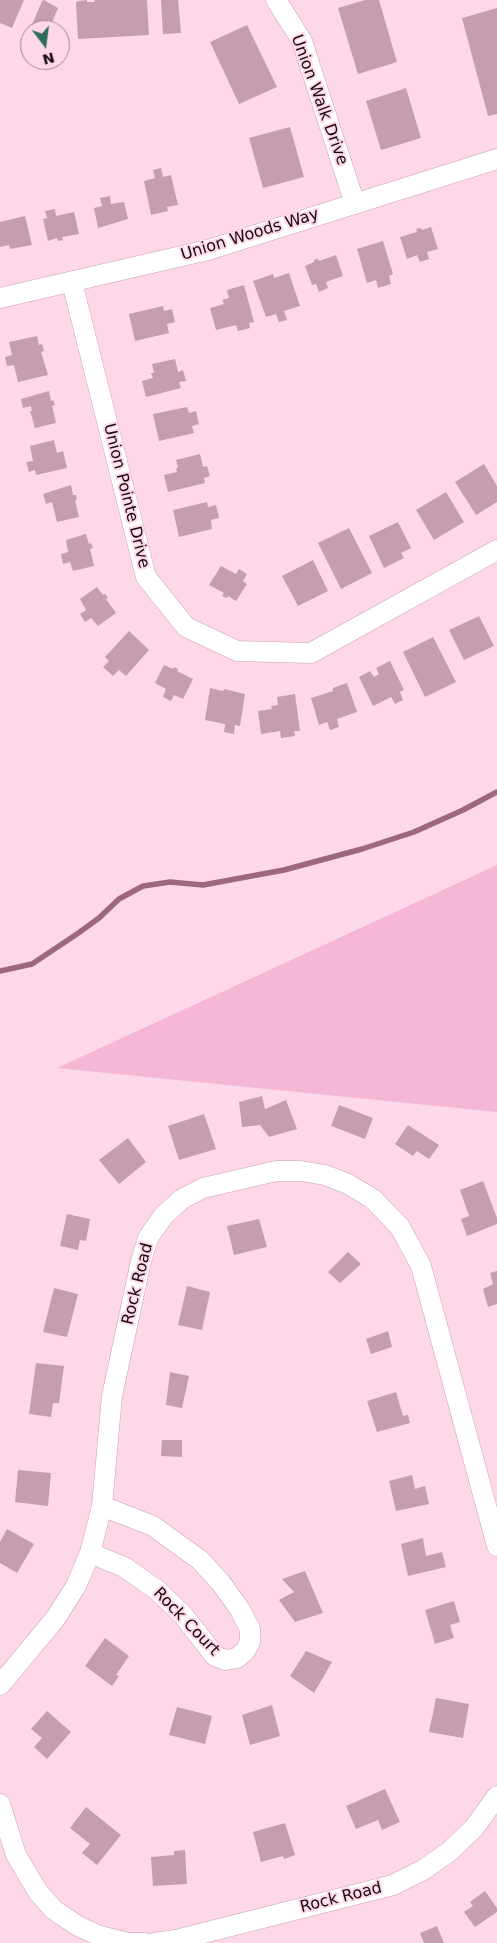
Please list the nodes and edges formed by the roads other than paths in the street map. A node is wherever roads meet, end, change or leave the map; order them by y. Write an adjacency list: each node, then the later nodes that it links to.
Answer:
1 (276, 0): 3 (street, Union Walk Drive)
2 (497, 159): 3 (street, Union Woods Way)
3 (355, 204): 4 (street, Union Woods Way)
4 (72, 282): 5 (street, Union Woods Way); 6 (street, Union Pointe Drive)
5 (0, 298)
6 (497, 550)
7 (102, 1506): 8 (street, Rock Road); 9 (street, Rock Road); 9 (street, Rock Court)
8 (497, 1546)
9 (90, 1553): 10 (street, Rock Road)
10 (0, 1685)
11 (497, 1796): 14 (street, Rock Road)
12 (0, 1804): 13 (street)
13 (145, 1943)
14 (154, 1943)

